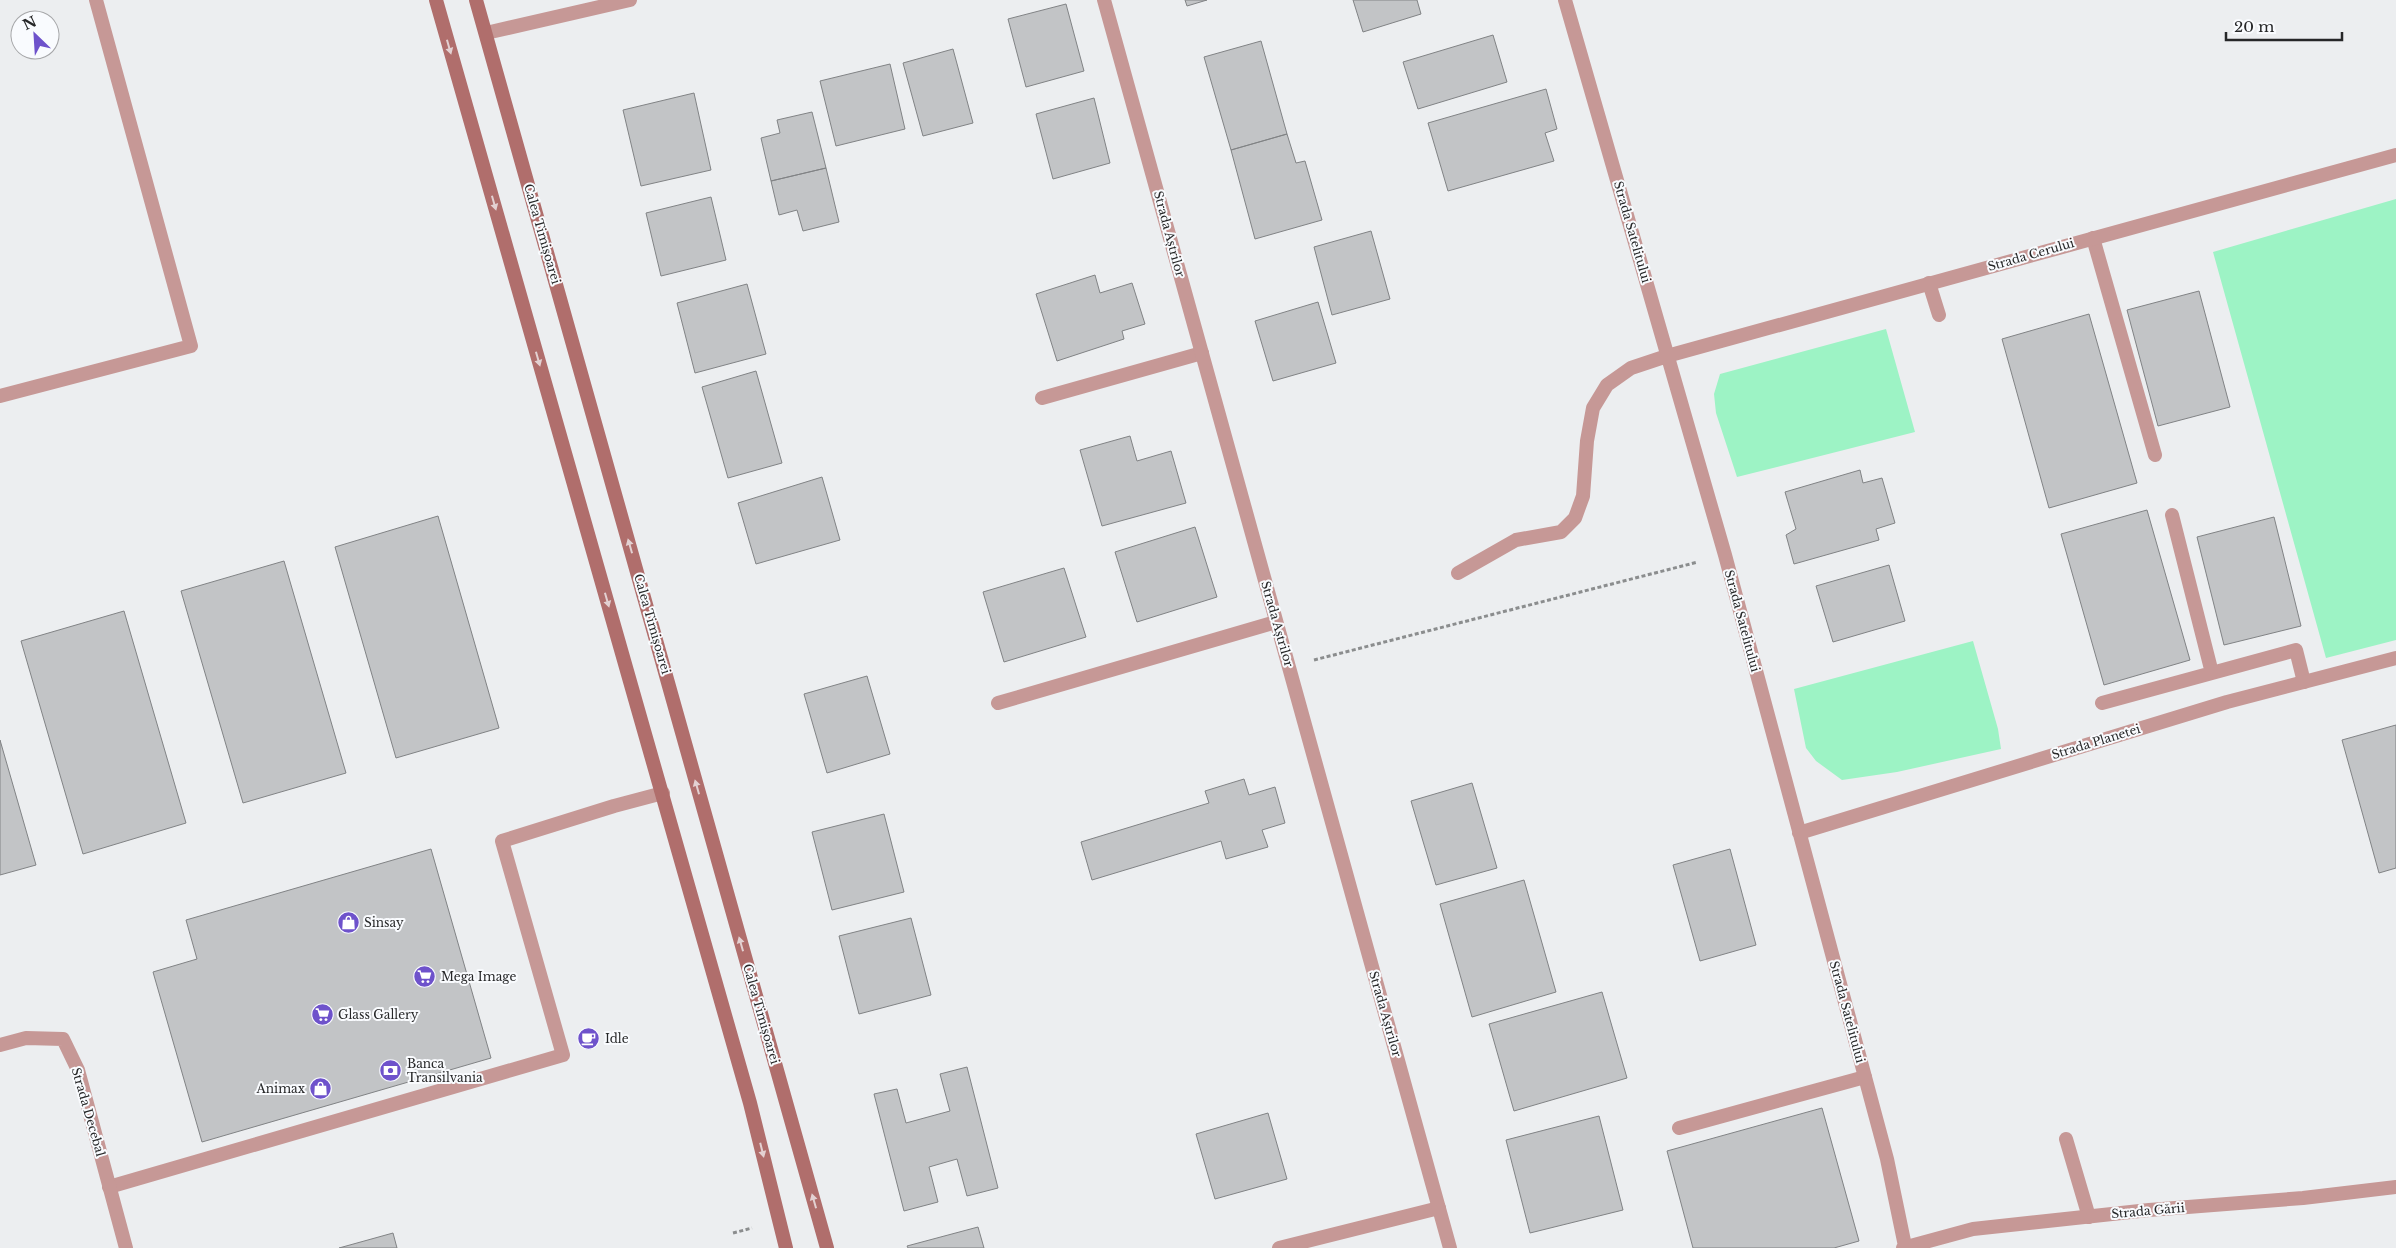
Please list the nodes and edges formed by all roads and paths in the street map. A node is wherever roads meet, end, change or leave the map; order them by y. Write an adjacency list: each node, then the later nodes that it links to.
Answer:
1 (96, 0): 14 (street)
2 (436, 0): 27 (main road, one-way to 27)
3 (476, 0): 7 (main road, Calea Timișoarei)
4 (630, 0): 7 (street)
5 (1104, 0): 12 (street, Strada Aștrilor)
6 (1565, 0): 13 (street, Strada Satelitului)
7 (486, 33): 40 (main road, Calea Timișoarei, one-way to 7)
8 (2396, 155): 9 (street, Strada Cerului)
9 (2093, 238): 10 (street, Strada Cerului); 16 (street)
10 (1929, 283): 11 (street); 13 (street, Strada Cerului)
11 (1939, 315)
12 (1202, 353): 15 (street); 20 (street, Strada Aștrilor)
13 (1667, 356): 18 (street, Strada Satelitului); 19 (street, Strada Cerului)
14 (0, 396)
15 (1042, 398)
16 (2155, 455)
17 (2172, 515): 23 (street)
18 (1725, 554): 22 (path); 28 (street, Strada Satelitului)
19 (1458, 573)
20 (1276, 622): 22 (street, Strada Aștrilor); 25 (street)
21 (2396, 658): 24 (street, Strada Planetei)
22 (1289, 666): 35 (street, Strada Aștrilor)
23 (2212, 674): 24 (street); 26 (street)
24 (2304, 682): 28 (street, Strada Planetei)
25 (998, 702)
26 (2102, 703)
27 (663, 793): 33 (street); 39 (main road, one-way to 39)
28 (1799, 834): 30 (street, Strada Satelitului)
29 (0, 1045): 33 (street, Strada Decebal)
30 (1865, 1077): 31 (street); 37 (street, Strada Satelitului)
31 (1679, 1128)
32 (2066, 1139): 36 (street)
33 (109, 1187): 38 (street, Strada Decebal)
34 (2396, 1187): 36 (street, Strada Gării)
35 (1439, 1208): 41 (street); 42 (street, Strada Aștrilor)
36 (2089, 1217): 37 (street, Strada Gării)
37 (1904, 1247)
38 (126, 1248)
39 (786, 1248)
40 (827, 1248)
41 (1279, 1248)
42 (1450, 1248)

